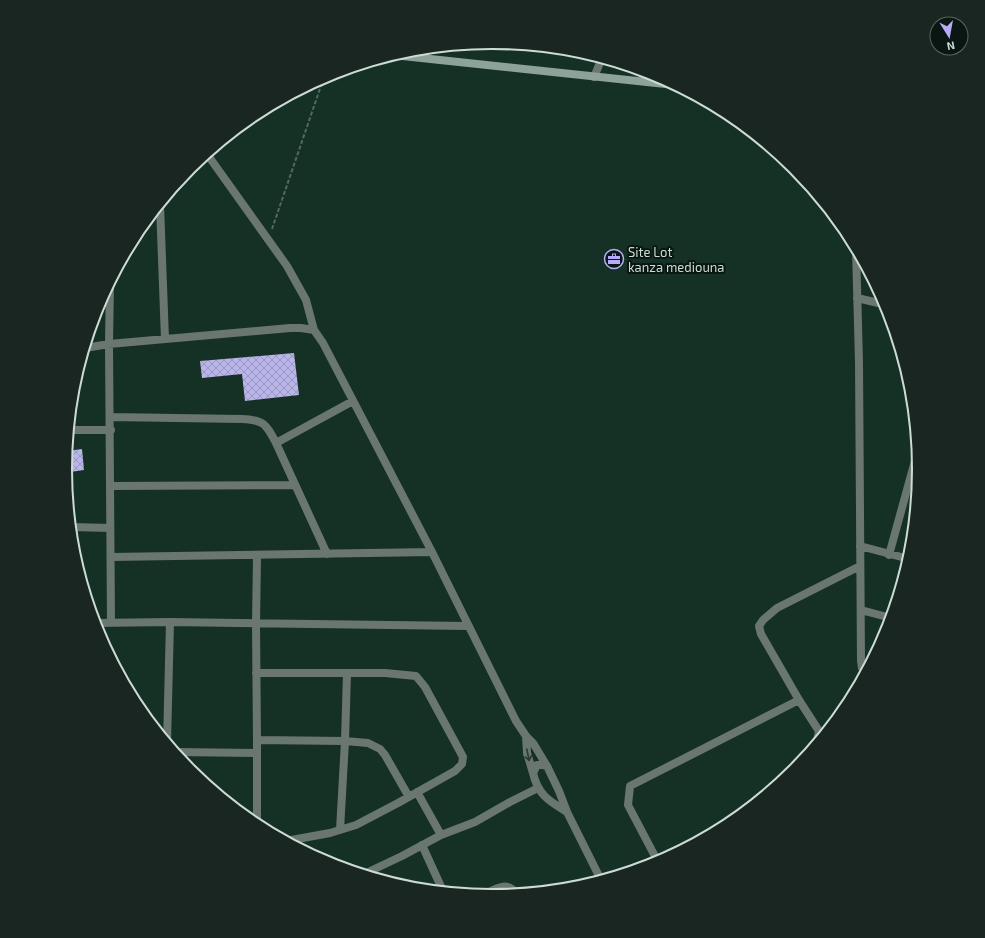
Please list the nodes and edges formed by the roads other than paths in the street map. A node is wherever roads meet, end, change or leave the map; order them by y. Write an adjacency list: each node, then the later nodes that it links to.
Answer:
1 (411, 57): 3 (street)
2 (600, 63): 3 (street)
3 (594, 77): 4 (street)
4 (658, 83)
5 (210, 159): 11 (street)
6 (160, 212): 12 (street)
7 (856, 259): 9 (street)
8 (110, 296): 13 (street)
9 (857, 298): 10 (street); 25 (street)
10 (879, 303)
11 (314, 330): 12 (street); 15 (street)
12 (165, 339): 13 (street)
13 (109, 344): 14 (street); 16 (street)
14 (91, 347)
15 (353, 401): 19 (street); 26 (street)
16 (110, 417): 18 (street); 19 (street)
17 (74, 430): 18 (street)
18 (110, 430): 22 (street)
19 (276, 443): 21 (street)
20 (912, 472): 28 (street)
21 (294, 485): 22 (street); 27 (street)
22 (110, 486): 24 (street)
23 (77, 527): 24 (street)
24 (110, 528): 30 (street)
25 (860, 546): 28 (street); 32 (street)
26 (432, 552): 27 (street); 39 (street)
27 (327, 554): 29 (street)
28 (890, 554): 31 (street)
29 (257, 556): 30 (street); 38 (street)
30 (111, 557): 37 (street)
31 (903, 557)
32 (860, 566): 33 (street); 43 (street)
33 (860, 610): 34 (street); 40 (street)
34 (886, 617)
35 (170, 622): 37 (street); 38 (street); 45 (street)
36 (102, 623): 37 (street)
37 (111, 623)
38 (256, 624): 39 (street); 41 (street)
39 (468, 626): 46 (street)
40 (862, 668)
41 (256, 673): 42 (street); 47 (street)
42 (347, 673): 48 (street); 55 (street)
43 (799, 700): 44 (street); 64 (street)
44 (819, 734)
45 (167, 735)
46 (526, 736): 51 (street); 52 (street, one-way to 52)
47 (257, 740): 48 (street); 50 (street)
48 (345, 741): 56 (street); 60 (street)
49 (183, 752): 50 (street)
50 (257, 753): 59 (street)
51 (547, 766): 52 (street); 54 (street)
52 (533, 773): 53 (street)
53 (538, 788): 57 (street); 61 (street)
54 (559, 791): 57 (street); 58 (street)
55 (417, 792): 56 (street); 61 (street)
56 (409, 797): 60 (street)
57 (546, 799): 58 (street)
58 (567, 812): 66 (street)
59 (257, 817)
60 (340, 830): 62 (street)
61 (440, 835): 63 (street)
62 (295, 840)
63 (422, 845): 65 (street); 67 (street)
64 (655, 856)
65 (370, 871)
66 (599, 876)
67 (440, 885)
68 (512, 888): 69 (street)
69 (495, 889)

